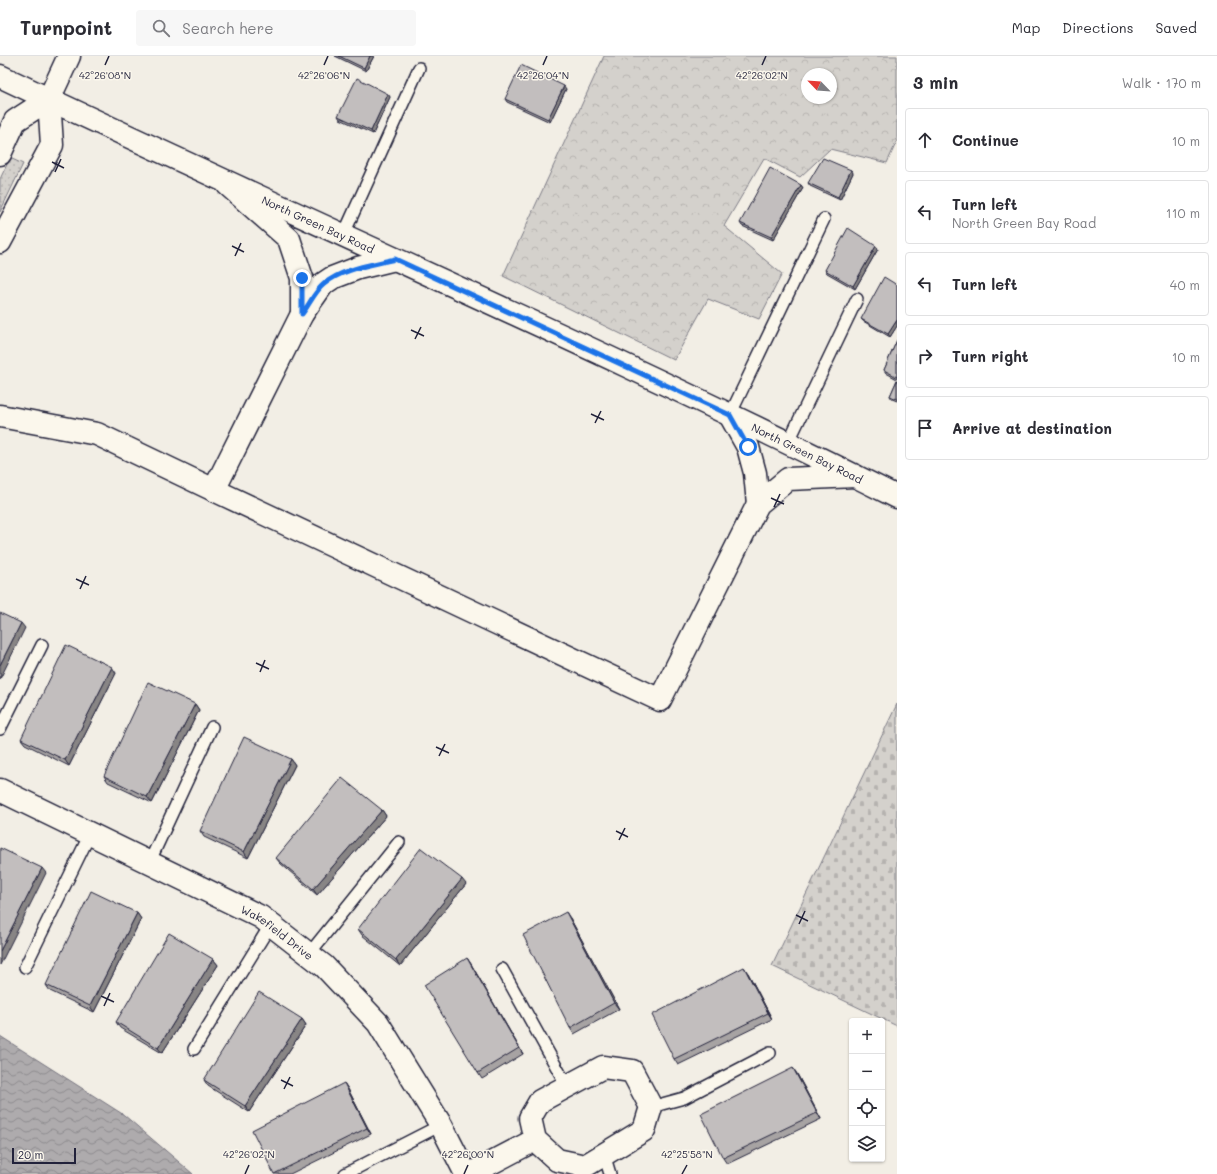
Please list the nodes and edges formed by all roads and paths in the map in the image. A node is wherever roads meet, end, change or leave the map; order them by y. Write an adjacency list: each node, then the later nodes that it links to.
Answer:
1 (69, 56): 4 (street)
2 (419, 68): 8 (lane)
3 (0, 76): 4 (street, North Green Bay Road)
4 (49, 99): 5 (street); 6 (street, North Green Bay Road); 9 (street)
5 (0, 154)
6 (222, 181): 8 (street, North Green Bay Road); 12 (street)
7 (824, 219): 13 (lane)
8 (343, 236): 10 (street, North Green Bay Road)
9 (0, 242)
10 (395, 259): 12 (street); 13 (street, North Green Bay Road)
11 (857, 299): 15 (lane)
12 (302, 314): 17 (street)
13 (730, 415): 15 (street, North Green Bay Road); 19 (street)
14 (0, 416): 17 (street)
15 (788, 443): 16 (street, North Green Bay Road)
16 (855, 476): 18 (street, North Green Bay Road); 19 (street)
17 (214, 490): 19 (street)
18 (897, 497)
19 (758, 504)
20 (42, 645): 22 (lane)
21 (212, 727): 26 (lane)
22 (0, 729)
23 (0, 790): 24 (street, Wakefield Drive)
24 (90, 834): 26 (street, Wakefield Drive); 29 (lane)
25 (399, 842): 28 (lane)
26 (149, 863): 27 (street, Wakefield Drive)
27 (271, 924): 28 (street, Wakefield Drive); 31 (lane)
28 (309, 954): 35 (street, Wakefield Drive)
29 (25, 967)
30 (502, 969): 33 (lane)
31 (194, 1049)
32 (770, 1053): 34 (lane)
33 (567, 1086): 34 (street); 36 (street)
34 (651, 1107): 37 (street)
35 (441, 1125): 38 (lane); 39 (street, Wakefield Drive)
36 (535, 1140): 37 (street); 40 (street)
37 (607, 1164)
38 (346, 1174)
39 (466, 1174)
40 (470, 1174)

